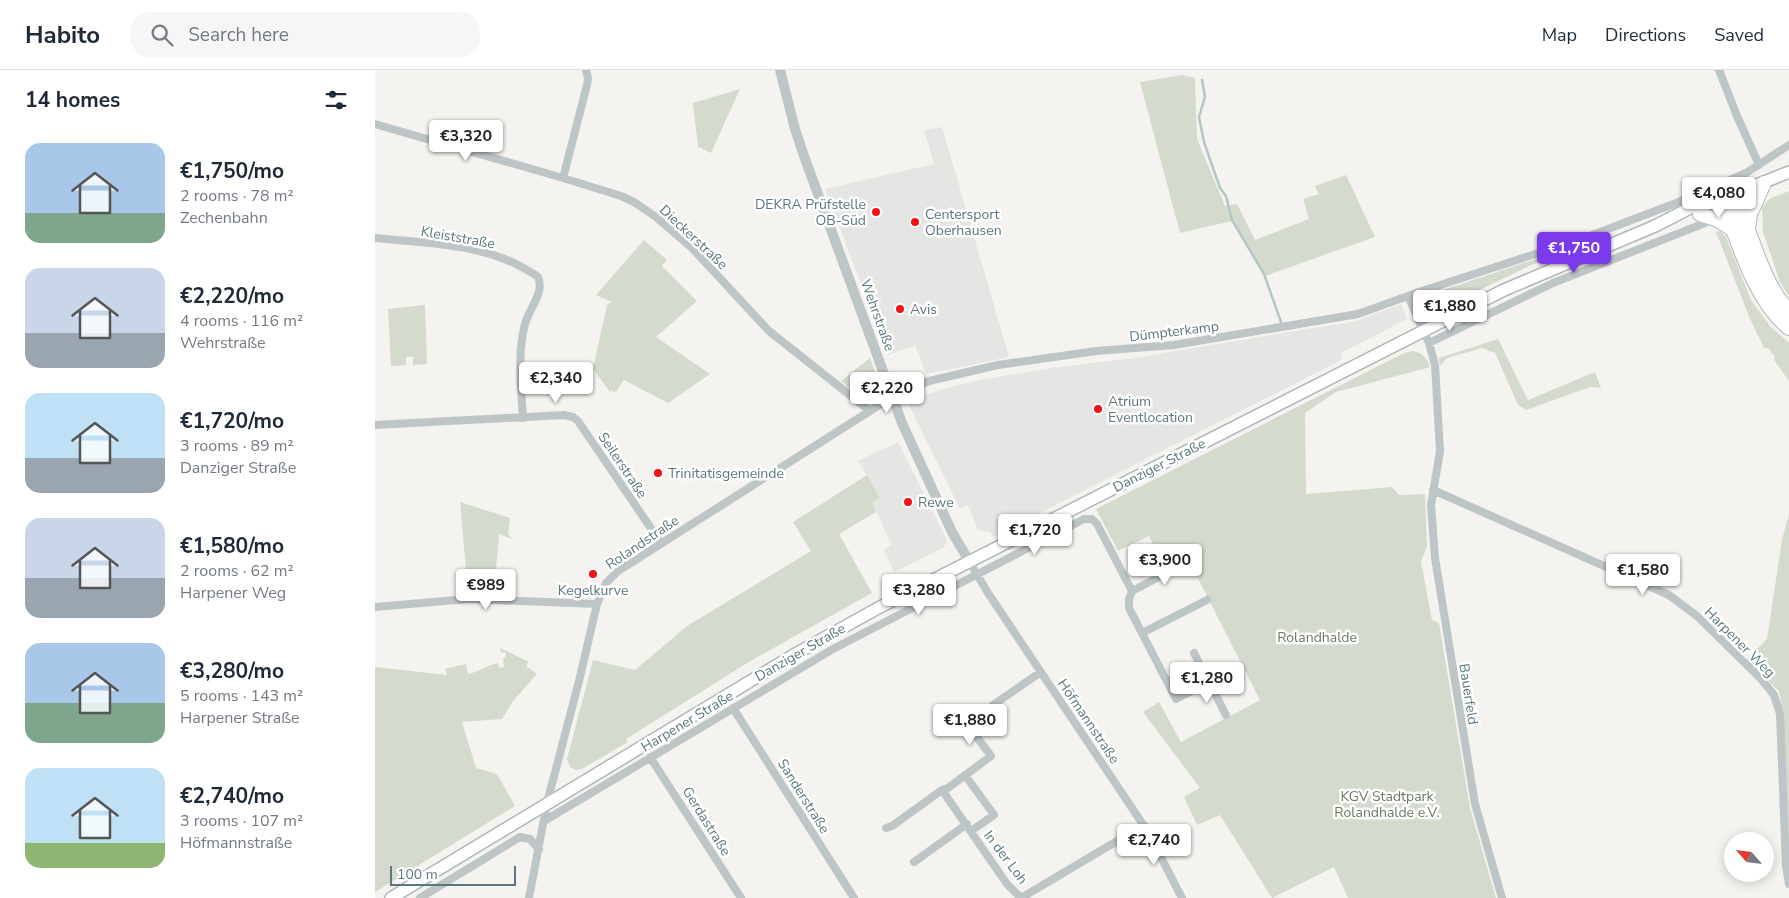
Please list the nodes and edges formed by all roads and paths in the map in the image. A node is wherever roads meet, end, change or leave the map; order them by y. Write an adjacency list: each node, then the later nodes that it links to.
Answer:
1 (586, 70): 8 (street)
2 (780, 70): 21 (street, Wehrstraße)
3 (1719, 70): 6 (street)
4 (375, 124): 8 (street, Dieckerstraße)
5 (1789, 145): 6 (street, Dümpterkamp)
6 (1759, 165): 16 (street, Dümpterkamp)
7 (1789, 172): 9 (main road)
8 (563, 178): 22 (street, Dieckerstraße)
9 (1764, 183): 10 (main road); 14 (highway)
10 (1727, 197): 11 (main road); 12 (main road); 13 (highway); 14 (highway)
11 (1702, 218): 12 (main road); 13 (highway); 20 (street)
12 (1655, 226): 19 (main road, Danziger Straße)
13 (1734, 230): 18 (highway)
14 (1748, 230): 17 (highway)
15 (375, 238): 23 (street, Kleiststraße)
16 (1408, 296): 19 (street, Bauerfeld); 21 (street, Dümpterkamp)
17 (1789, 312)
18 (1789, 328)
19 (1424, 330): 20 (street, Bauerfeld); 27 (main road, Danziger Straße)
20 (1429, 343): 25 (street, Bauerfeld)
21 (892, 397): 22 (street, Rolandstraße); 27 (street, Wehrstraße)
22 (870, 411): 26 (street, Rolandstraße)
23 (523, 418): 24 (street, Seilerstraße); 26 (street, Seilerstraße)
24 (375, 425)
25 (1433, 490): 54 (street, Harpener Weg); 62 (street, Bauerfeld)
26 (661, 543): 32 (street, Rolandstraße)
27 (969, 561): 29 (street, Höfmannstraße); 34 (main road, Danziger Straße)
28 (1188, 562): 30 (street)
29 (977, 575): 30 (street); 36 (street, Harpener Straße); 39 (street, Höfmannstraße)
30 (1132, 591): 35 (street)
31 (1207, 600): 35 (street)
32 (597, 604): 33 (street); 47 (street, Rolandstraße)
33 (375, 607)
34 (856, 620): 36 (street); 47 (main road, Danziger Straße)
35 (1142, 633): 40 (street)
36 (852, 638): 42 (street, Harpener Straße)
37 (1194, 653): 38 (street)
38 (1200, 665): 40 (street); 41 (street)
39 (1041, 672): 45 (street); 49 (street, Höfmannstraße)
40 (1168, 682): 41 (street)
41 (1209, 682): 43 (street)
42 (733, 708): 44 (street, Harpener Straße); 59 (street, Sanderstraße)
43 (1226, 715)
44 (651, 757): 48 (street, Harpener Straße); 58 (street, Gerdastraße)
45 (965, 775): 46 (street); 51 (street, In der Loh)
46 (942, 790): 50 (street); 51 (street, In der Loh)
47 (547, 803): 48 (street, Rolandstraße); 55 (main road, Danziger Straße)
48 (544, 821): 52 (street, Rolandstraße)
49 (1143, 825): 60 (street); 61 (street, Höfmannstraße)
50 (886, 828)
51 (969, 828): 53 (street, In der Loh); 60 (street, In der Loh)
52 (539, 849): 56 (street); 57 (street, Rolandstraße)
53 (913, 862)
54 (1789, 884)
55 (391, 898)
56 (420, 898)
57 (529, 898)
58 (741, 898)
59 (854, 898)
60 (1021, 898)
61 (1182, 898)
62 (1502, 898)

